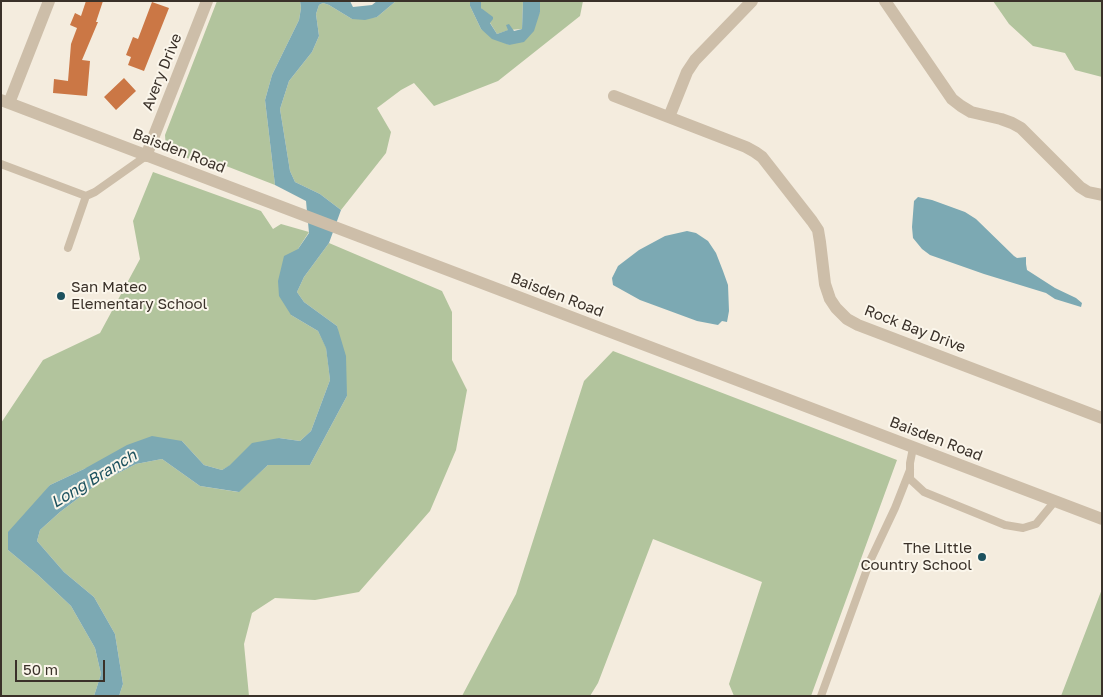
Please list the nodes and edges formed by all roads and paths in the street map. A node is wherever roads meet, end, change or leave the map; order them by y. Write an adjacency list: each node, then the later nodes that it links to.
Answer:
1 (49, 1): 6 (street)
2 (207, 1): 8 (street, Avery Drive)
3 (752, 1): 7 (street)
4 (885, 1): 10 (street)
5 (614, 96): 7 (street, Rock Bay Drive)
6 (5, 101): 8 (street, Baisden Road)
7 (669, 117): 13 (street, Rock Bay Drive)
8 (146, 156): 11 (lane); 14 (street, Baisden Road)
9 (1, 164): 11 (lane)
10 (1102, 195)
11 (86, 196): 12 (lane)
12 (68, 248)
13 (1102, 418)
14 (913, 448): 15 (lane); 16 (street, Baisden Road)
15 (910, 470): 16 (lane); 18 (lane)
16 (1055, 502): 17 (street, Baisden Road)
17 (1102, 519)
18 (821, 696)

